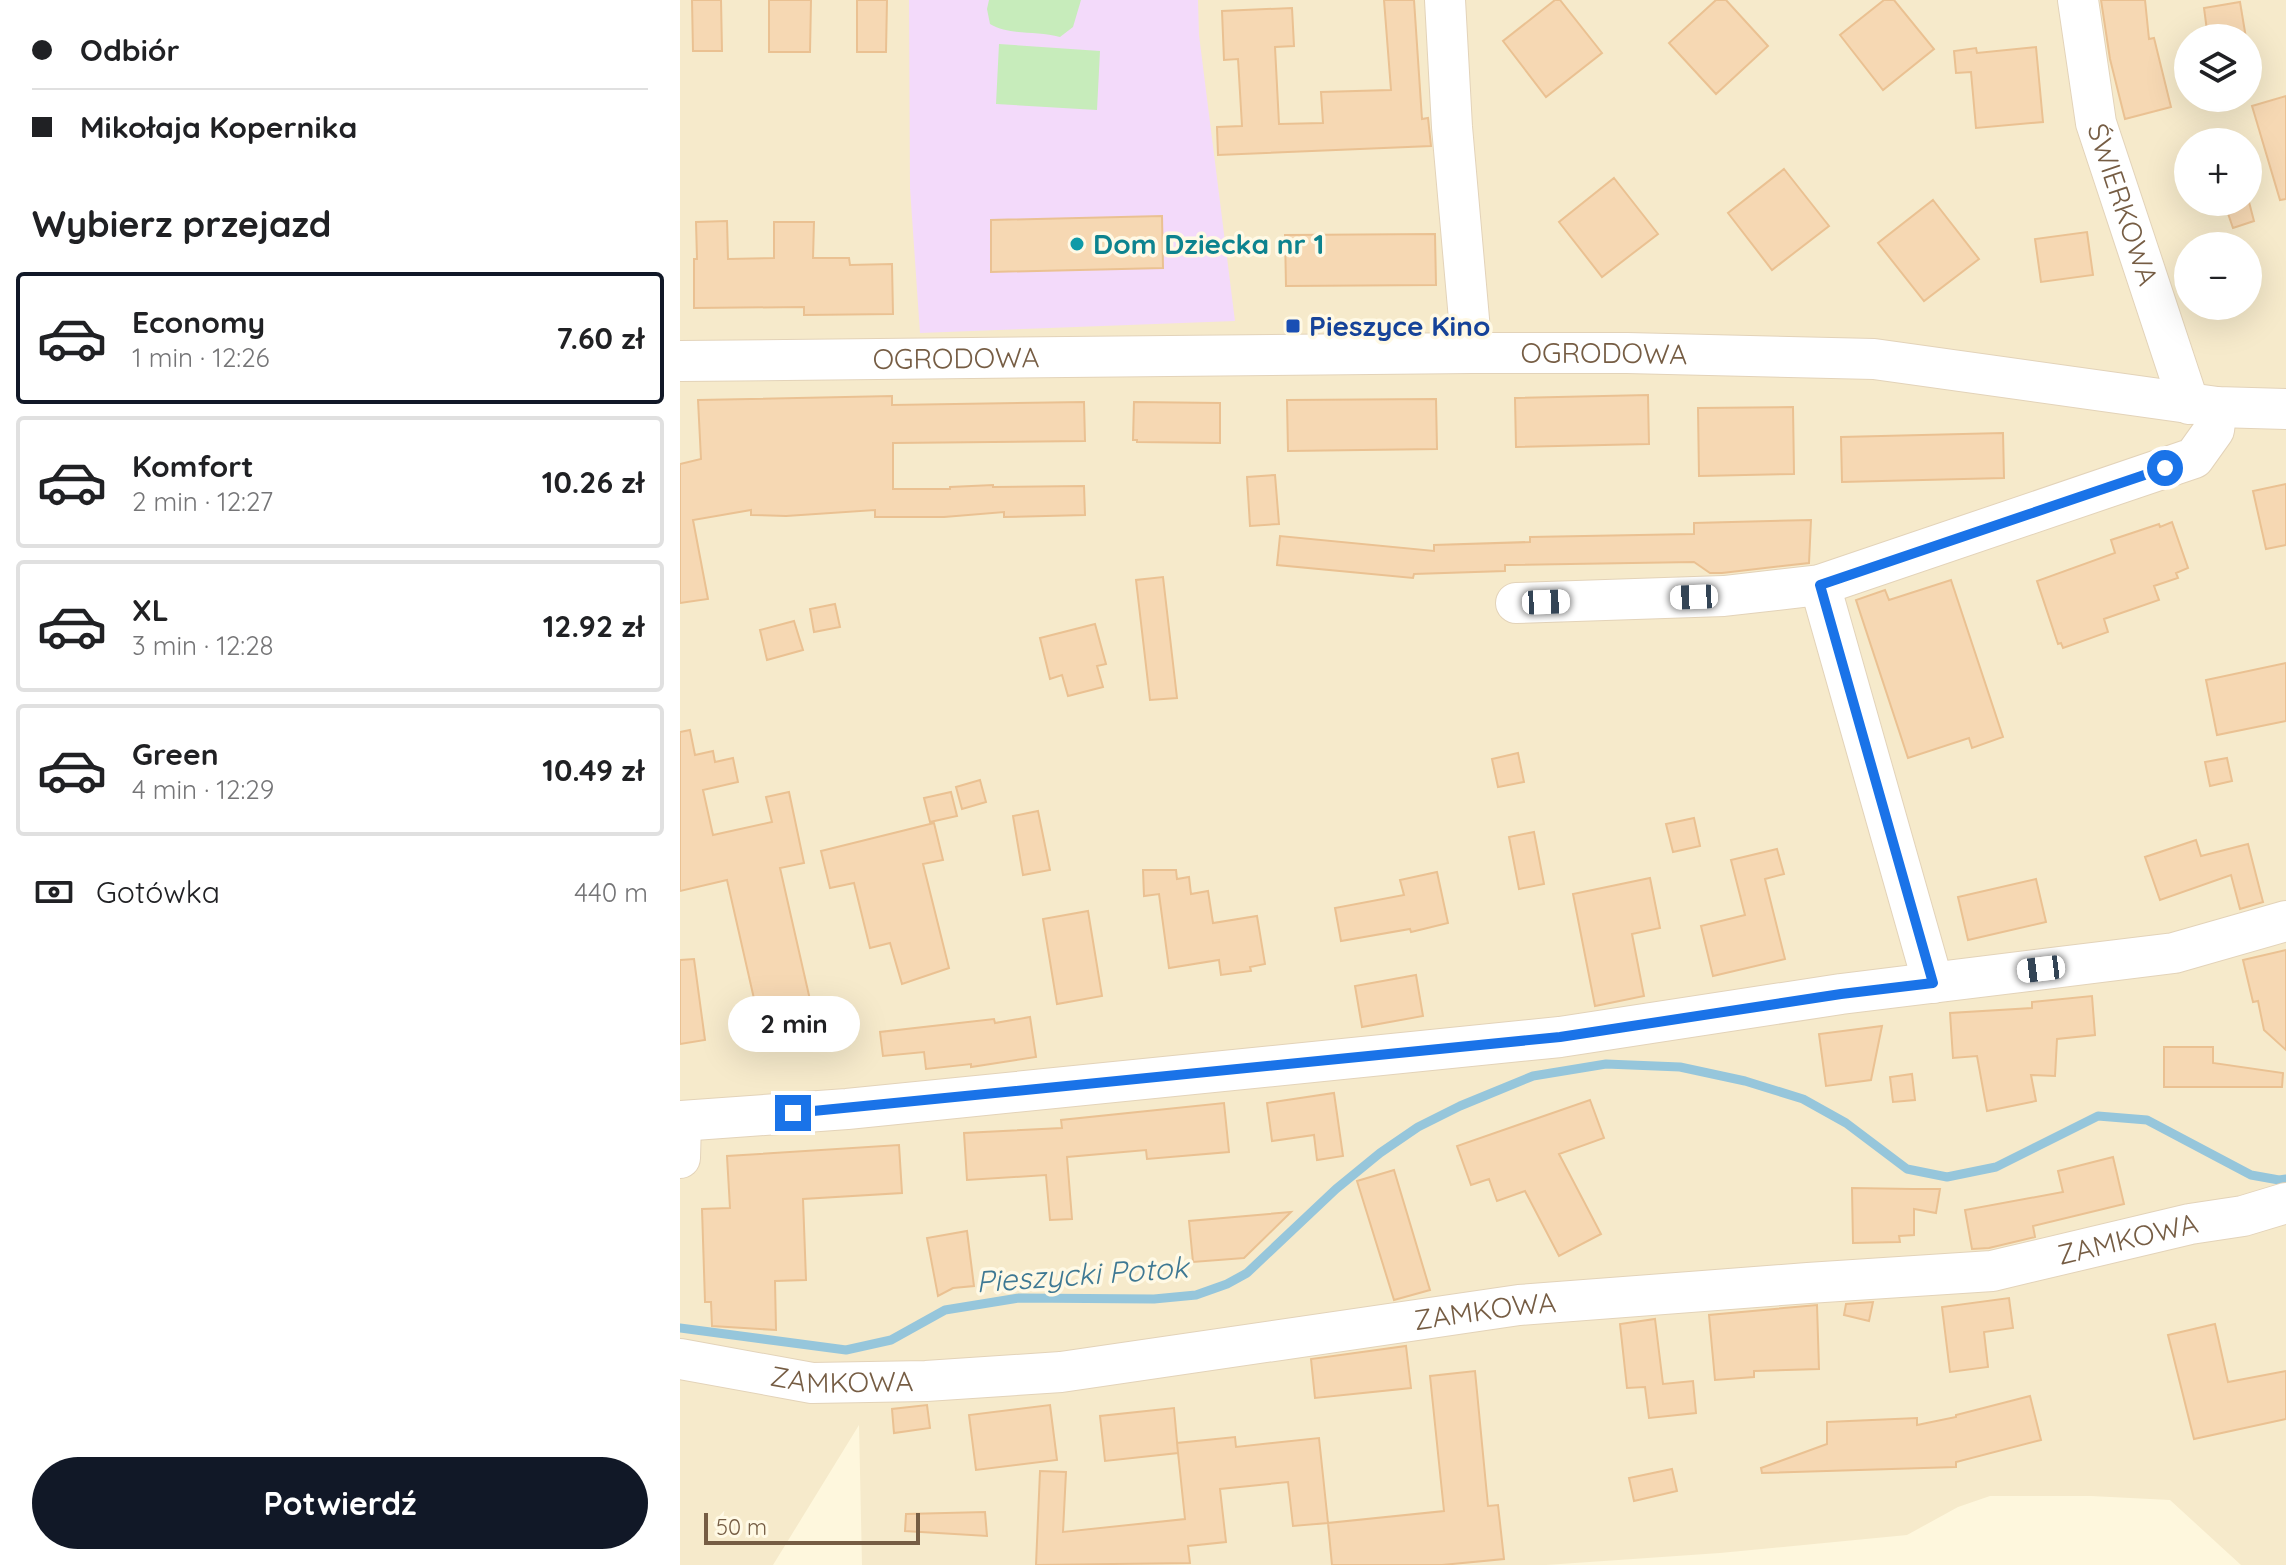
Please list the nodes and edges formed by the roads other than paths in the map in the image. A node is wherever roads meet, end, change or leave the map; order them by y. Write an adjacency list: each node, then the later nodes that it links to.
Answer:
1 (1445, 0): 3 (street)
2 (2078, 0): 5 (street, ŚWIERKOWA)
3 (1472, 353): 4 (street, OGRODOWA); 5 (street, OGRODOWA)
4 (680, 361)
5 (2203, 405): 6 (street, OGRODOWA); 7 (street)
6 (2286, 409)
7 (1820, 585): 8 (street); 10 (street)
8 (1516, 603)
9 (2286, 921): 10 (street)
10 (1933, 983): 11 (street)
11 (680, 1121): 12 (street)
12 (680, 1158)
13 (2286, 1203): 14 (street, ZAMKOWA)
14 (680, 1359)

